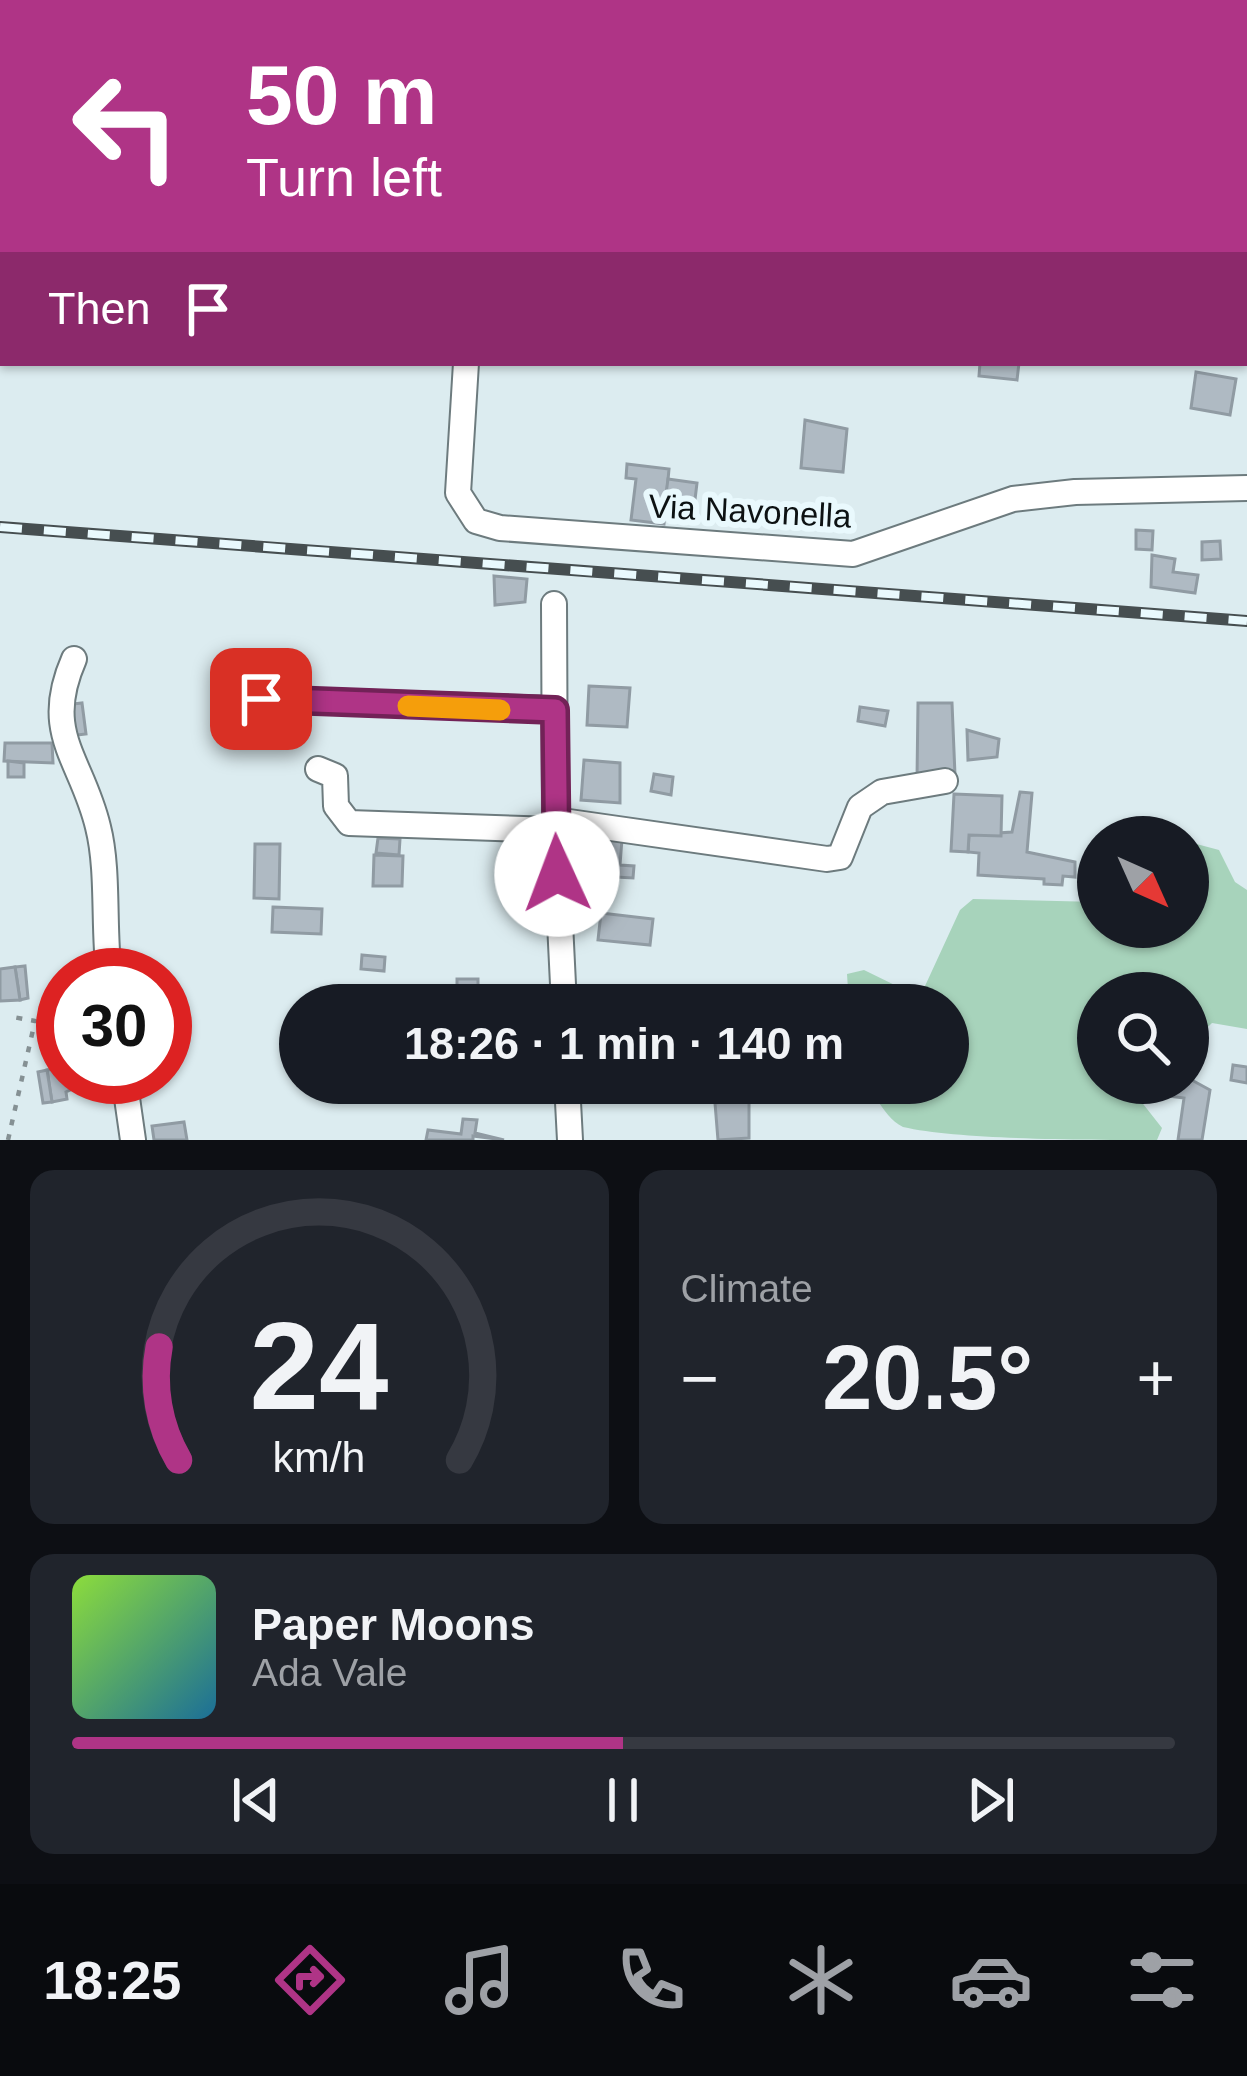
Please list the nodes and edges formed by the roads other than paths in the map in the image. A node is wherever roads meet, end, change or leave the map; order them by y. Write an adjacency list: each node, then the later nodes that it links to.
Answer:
1 (466, 366): 2 (street, Via Navonella)
2 (1247, 488)
3 (554, 604): 6 (street)
4 (74, 659): 10 (street)
5 (261, 699): 6 (street)
6 (555, 710): 9 (street)
7 (318, 769): 9 (street)
8 (945, 781): 9 (street)
9 (555, 825): 11 (street)
10 (108, 948)
11 (563, 984)
12 (128, 1104): 14 (street)
13 (568, 1104): 15 (street)
14 (133, 1140)
15 (570, 1140)

